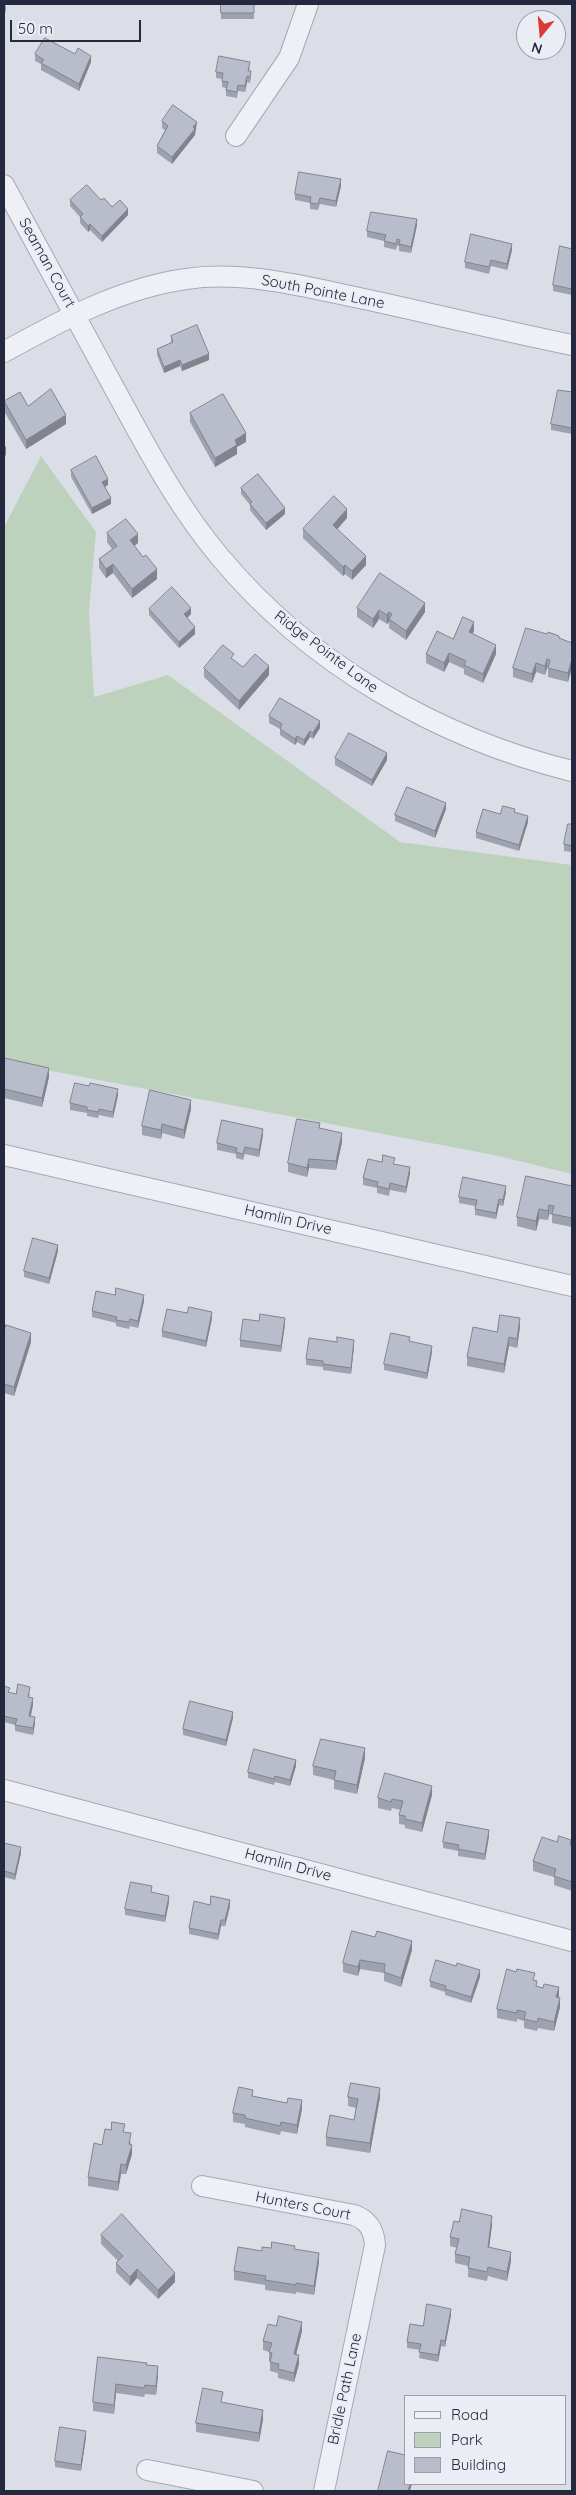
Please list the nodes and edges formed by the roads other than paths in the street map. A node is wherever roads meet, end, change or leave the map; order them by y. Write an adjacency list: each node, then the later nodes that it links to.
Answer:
1 (308, 4): 2 (street)
2 (236, 136)
3 (4, 185): 4 (street, Seaman Court)
4 (75, 315): 5 (street, South Pointe Lane); 6 (street, South Pointe Lane); 7 (street, Ridge Pointe Lane)
5 (572, 345)
6 (4, 352)
7 (572, 771)
8 (4, 1155): 9 (street, Hamlin Drive)
9 (572, 1286)
10 (4, 1790): 11 (street, Hamlin Drive)
11 (572, 1941)
12 (202, 2186): 13 (street, Hunters Court)
13 (367, 2286): 16 (street, Bridle Path Lane)
14 (147, 2470): 15 (street)
15 (252, 2491)
16 (324, 2491)

